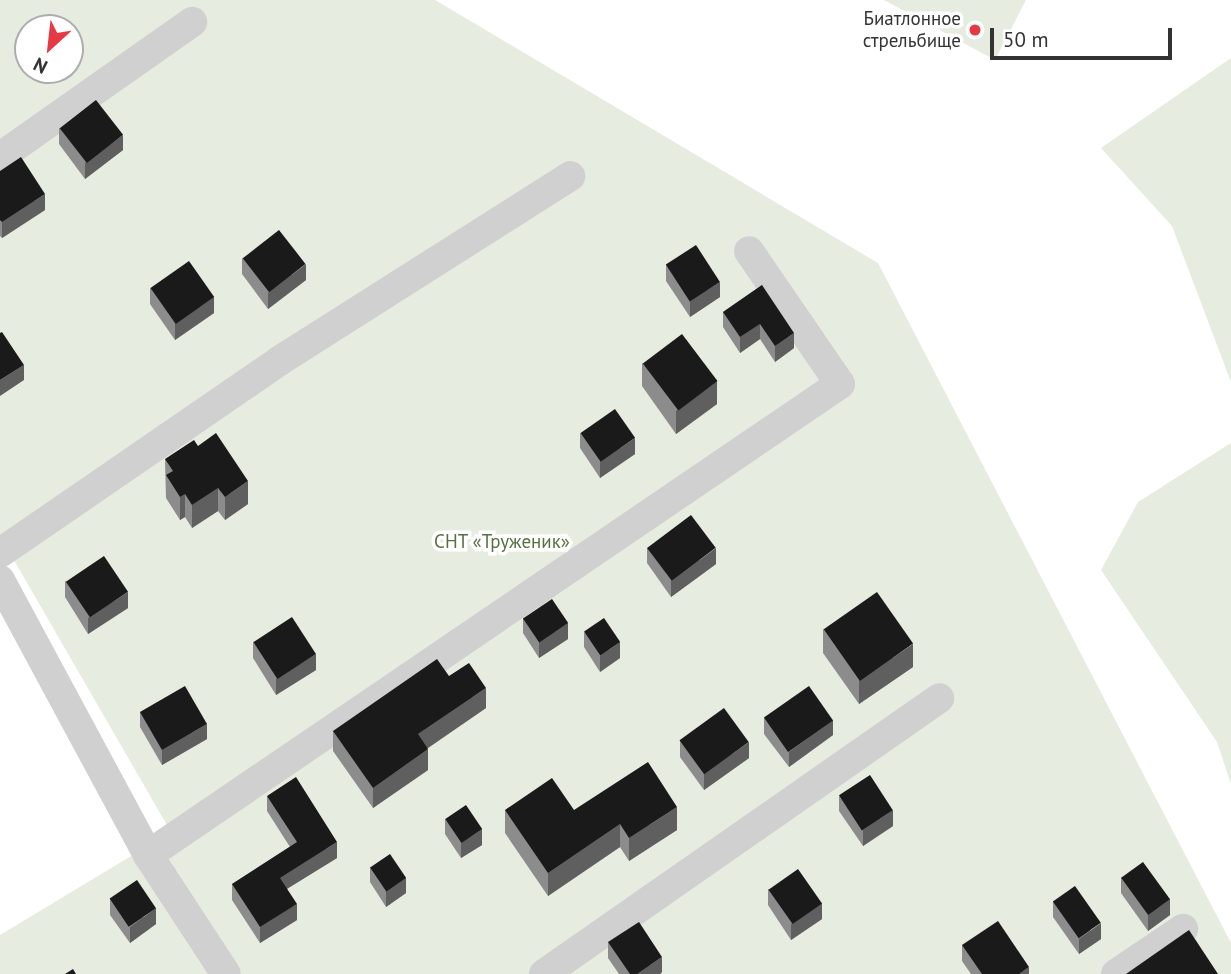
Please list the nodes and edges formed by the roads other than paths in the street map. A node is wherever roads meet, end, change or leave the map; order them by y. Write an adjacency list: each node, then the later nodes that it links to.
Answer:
1 (192, 22): 2 (street)
2 (0, 157)
3 (570, 176): 5 (street)
4 (749, 251): 8 (street)
5 (0, 553)
6 (0, 580): 8 (street)
7 (939, 698): 11 (street)
8 (148, 855): 10 (street)
9 (1182, 929): 12 (street)
10 (226, 974)
11 (544, 974)
12 (1116, 974)

